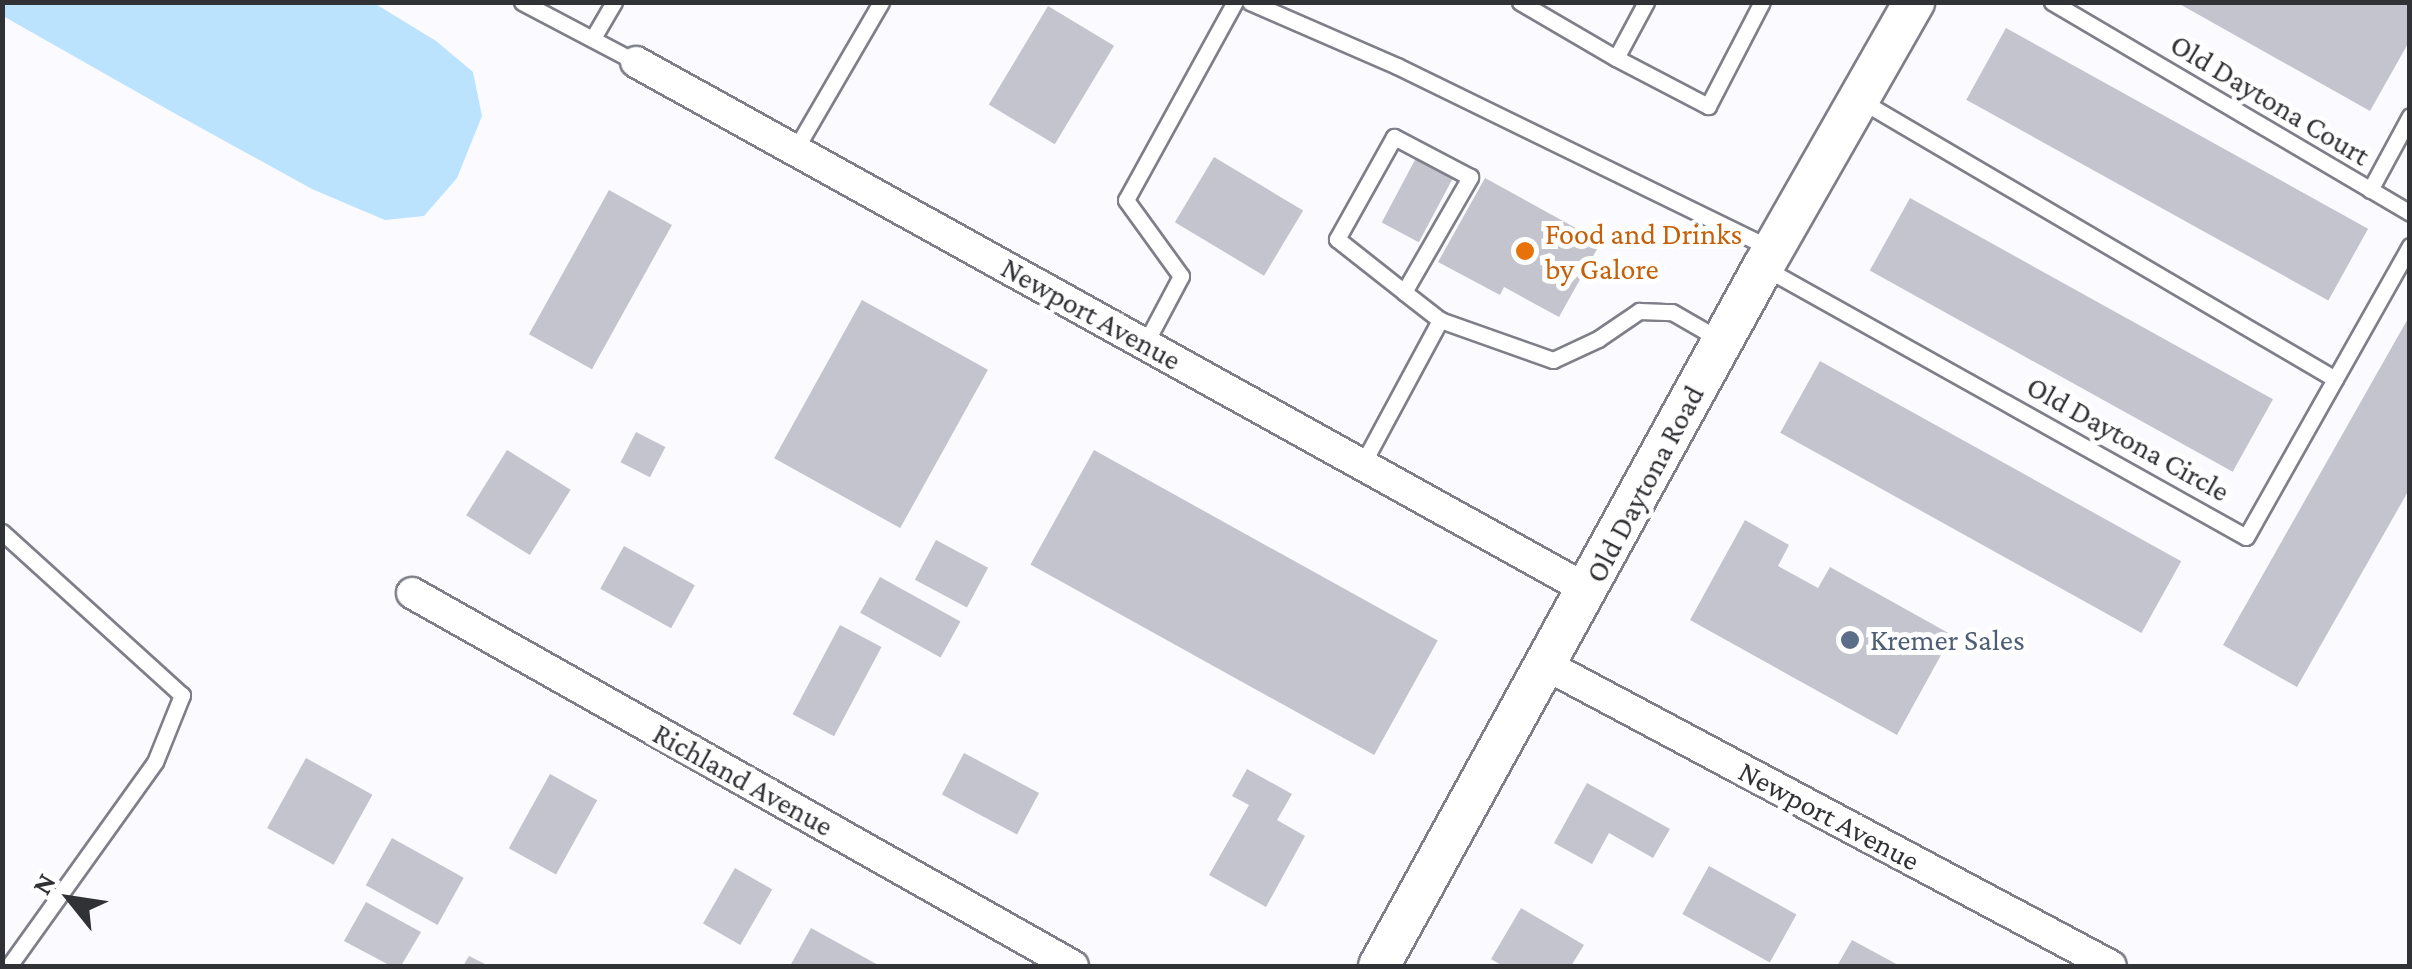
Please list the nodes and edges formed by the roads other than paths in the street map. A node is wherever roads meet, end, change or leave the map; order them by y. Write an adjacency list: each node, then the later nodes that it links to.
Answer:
1 (522, 2): 11 (lane, Newport Avenue)
2 (614, 2): 11 (lane)
3 (880, 2): 16 (lane)
4 (1235, 2): 24 (lane)
5 (1250, 2): 20 (lane)
6 (1520, 2): 12 (lane)
7 (1646, 2): 12 (lane)
8 (1762, 2): 12 (lane)
9 (1914, 2): 14 (street, Old Daytona Road)
10 (2052, 2): 17 (lane, Old Daytona Court)
11 (593, 38): 13 (lane, Newport Avenue)
12 (1616, 58)
13 (636, 62): 16 (street, Newport Avenue)
14 (1859, 100): 20 (street, Old Daytona Road); 25 (lane)
15 (2410, 116): 17 (lane)
16 (795, 150): 24 (street, Newport Avenue)
17 (2370, 190): 18 (lane, Old Daytona Court)
18 (2410, 213)
19 (2410, 246): 25 (lane)
20 (1768, 258): 23 (street, Old Daytona Road); 25 (lane, Old Daytona Circle)
21 (1404, 292): 21 (lane); 22 (lane)
22 (1440, 320): 23 (lane); 26 (lane)
23 (1722, 342): 28 (street, Old Daytona Road)
24 (1145, 344): 26 (street, Newport Avenue)
25 (2335, 378)
26 (1362, 464): 28 (street, Newport Avenue)
27 (2, 532): 31 (lane)
28 (1588, 590): 30 (street, Old Daytona Road)
29 (412, 593): 32 (street, Richland Avenue)
30 (1546, 665): 33 (street, Old Daytona Road); 34 (street, Newport Avenue)
31 (10, 966)
32 (1073, 966)
33 (1379, 966)
34 (2111, 966)

